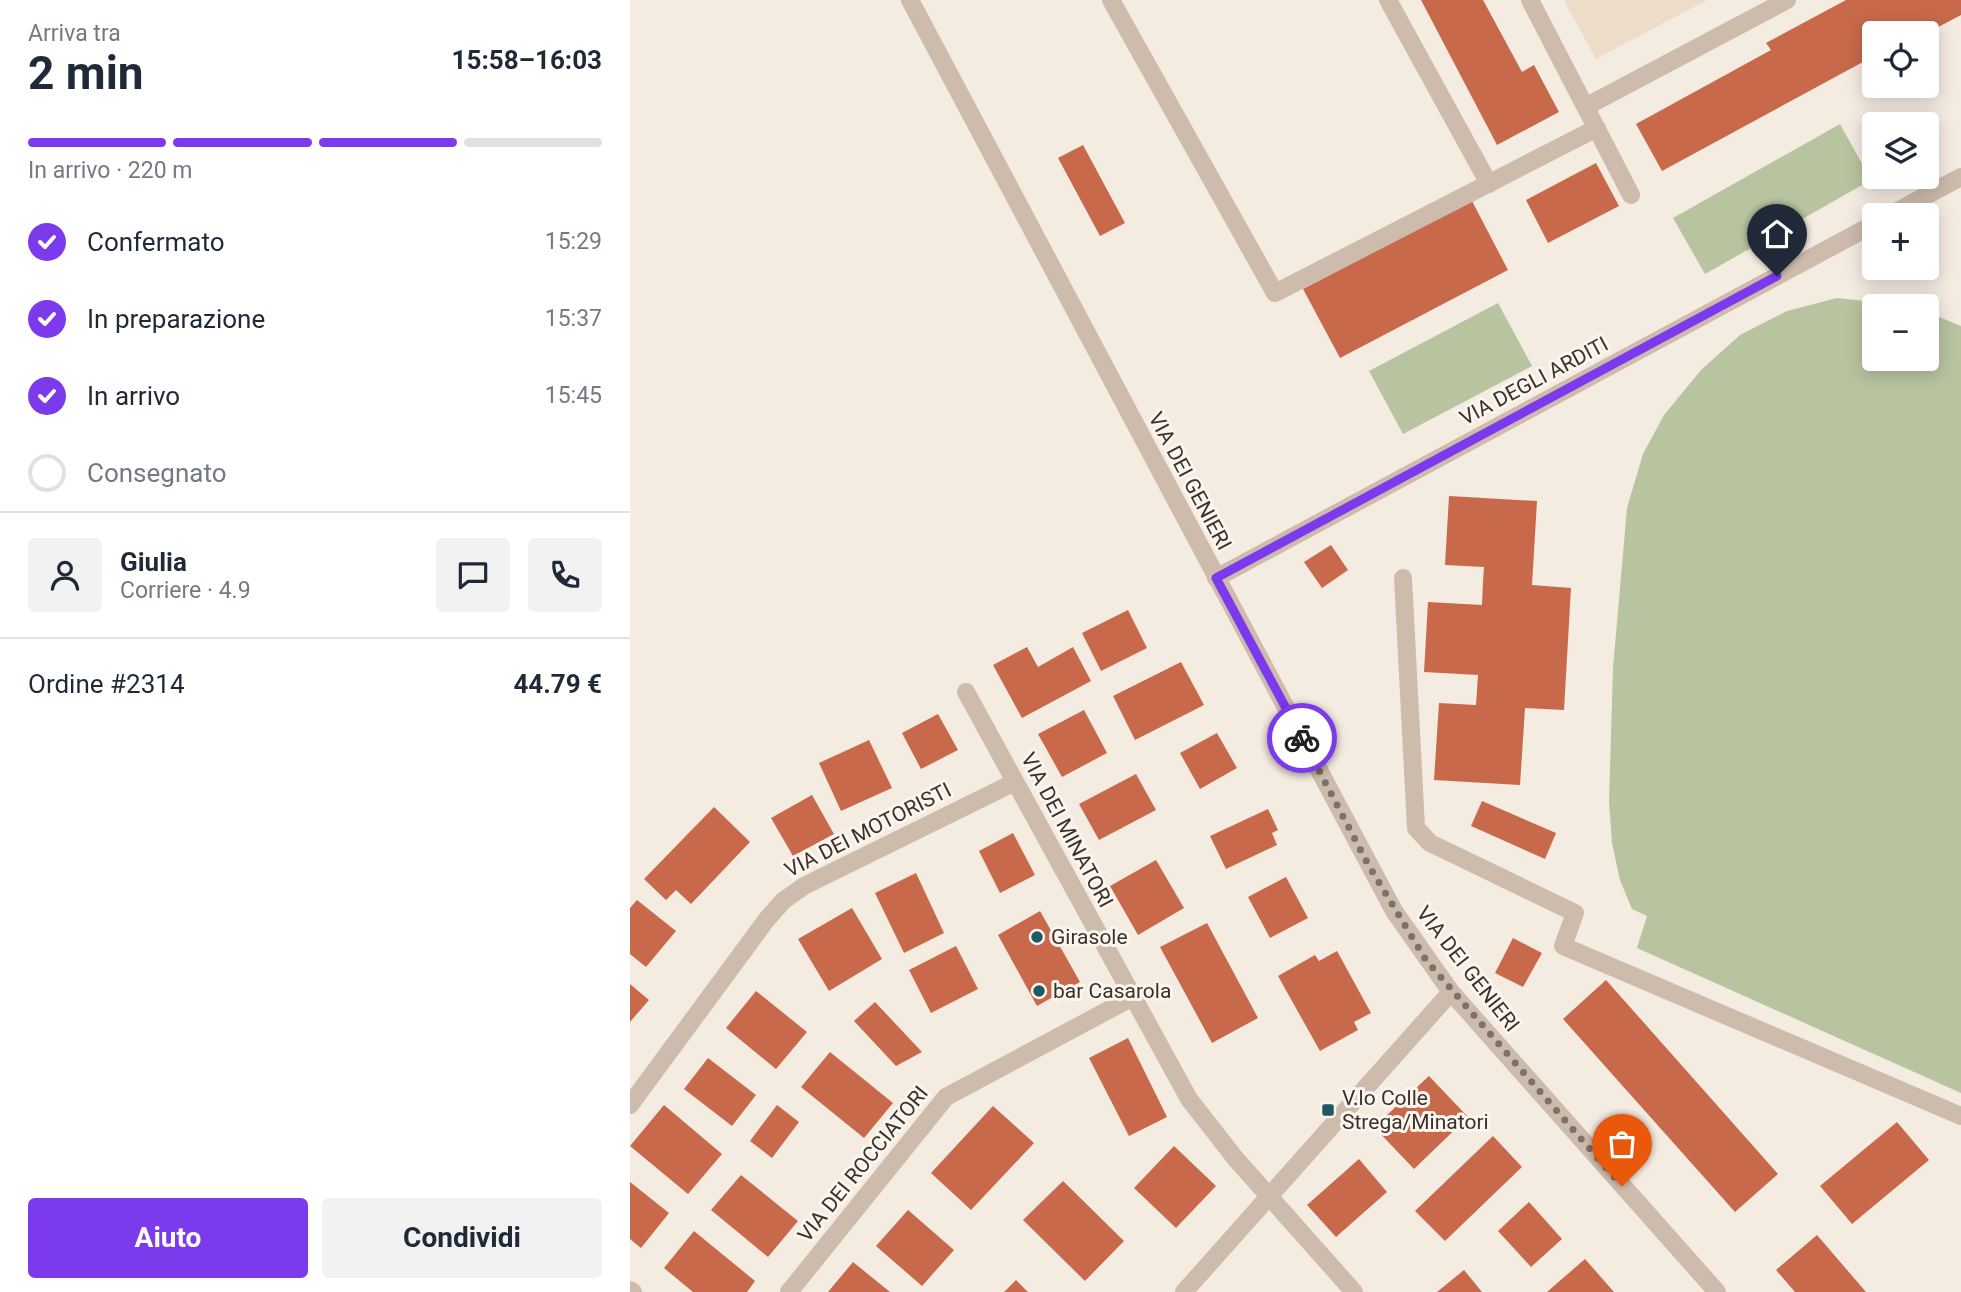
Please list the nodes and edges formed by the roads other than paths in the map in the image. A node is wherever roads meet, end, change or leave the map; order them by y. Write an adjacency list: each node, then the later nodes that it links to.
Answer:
1 (910, 0): 13 (street, VIA DEI GENIERI)
2 (1111, 0): 9 (street)
3 (1388, 0): 9 (street)
4 (1530, 0): 6 (street)
5 (1787, 0): 6 (street)
6 (1587, 106): 7 (street)
7 (1597, 128): 9 (street); 10 (street)
8 (1961, 177): 11 (street)
9 (1489, 184)
10 (1631, 195)
11 (1912, 203)
12 (1862, 229): 13 (street, VIA DEGLI ARDITI)
13 (1216, 578): 17 (street, VIA DEI GENIERI)
14 (1404, 579): 20 (street)
15 (966, 692): 16 (street, VIA DEI MINATORI)
16 (1015, 782): 18 (street, VIA DEI MINATORI); 19 (street, VIA DEI MOTORISTI)
17 (1451, 992): 21 (street); 25 (street, VIA DEI GENIERI)
18 (1131, 998): 21 (street, VIA DEI MINATORI); 22 (street, VIA DEI ROCCIATORI)
19 (630, 1105)
20 (1961, 1116)
21 (1271, 1196): 23 (street); 24 (street, VIA DEI MINATORI)
22 (789, 1292)
23 (1184, 1292)
24 (1354, 1292)
25 (1717, 1292)

